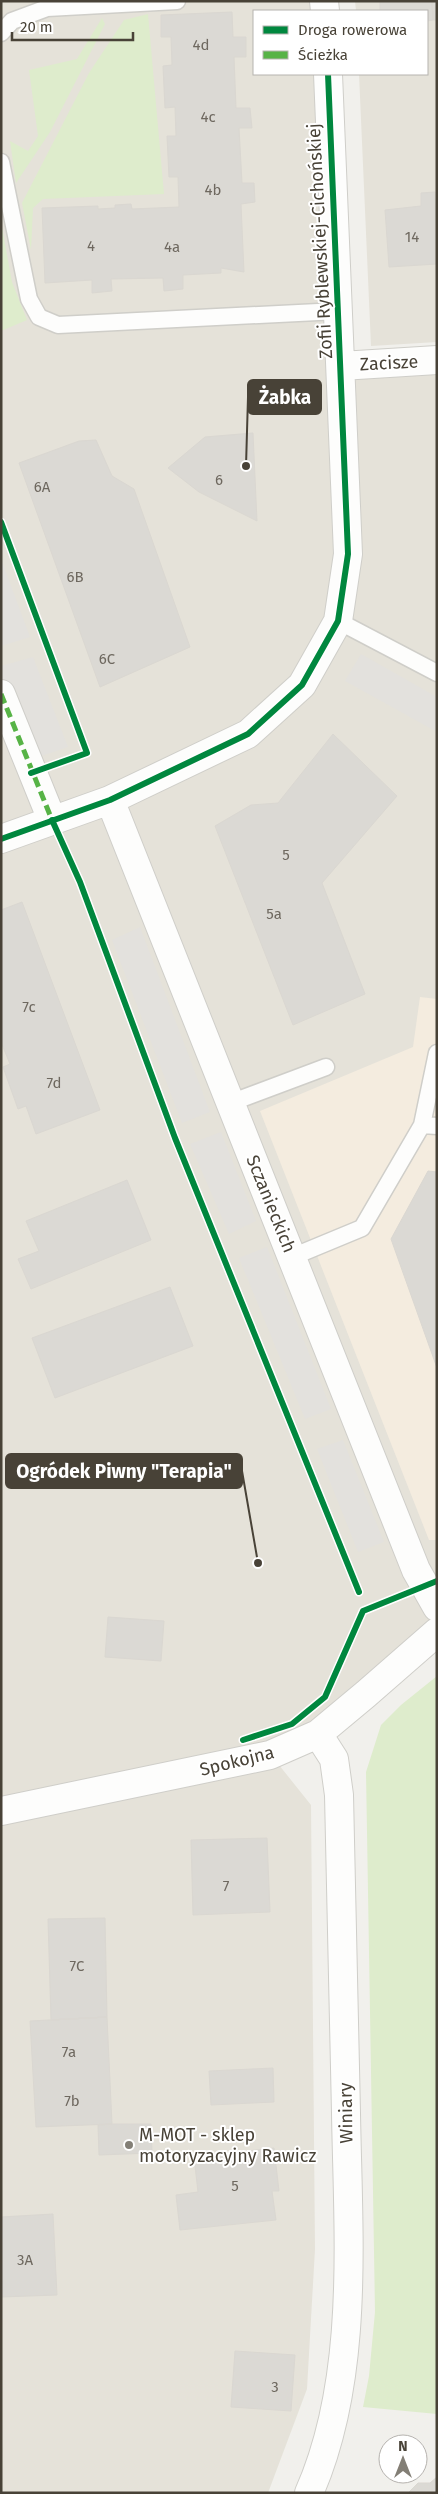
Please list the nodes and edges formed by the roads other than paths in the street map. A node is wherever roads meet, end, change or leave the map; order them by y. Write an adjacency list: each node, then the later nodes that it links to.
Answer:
1 (177, 1): 2 (lane)
2 (1, 33)
3 (328, 75): 5 (street, Zofii Ryblewskiej-Cichońskiej)
4 (1, 162): 5 (lane)
5 (338, 311): 7 (street, Zofii Ryblewskiej-Cichońskiej)
6 (437, 360): 7 (street, Zacisze)
7 (341, 366): 8 (street, Zofii Ryblewskiej-Cichońskiej)
8 (338, 621): 9 (lane); 11 (street, Zofii Ryblewskiej-Cichońskiej)
9 (437, 673)
10 (1, 694): 12 (street)
11 (110, 800): 12 (street, Zofii Ryblewskiej-Cichońskiej); 16 (street, Sczanieckich)
12 (52, 820): 13 (street, Zofii Ryblewskiej-Cichońskiej)
13 (1, 839)
14 (437, 1052): 17 (lane)
15 (326, 1067): 16 (lane)
16 (230, 1103): 18 (street, Sczanieckich)
17 (430, 1125): 18 (lane)
18 (292, 1257): 19 (street, Sczanieckich)
19 (437, 1606)
20 (437, 1632): 21 (street, Spokojna)
21 (318, 1734): 22 (street, Spokojna); 23 (street, Winiary)
22 (1, 1812)
23 (309, 2493)

